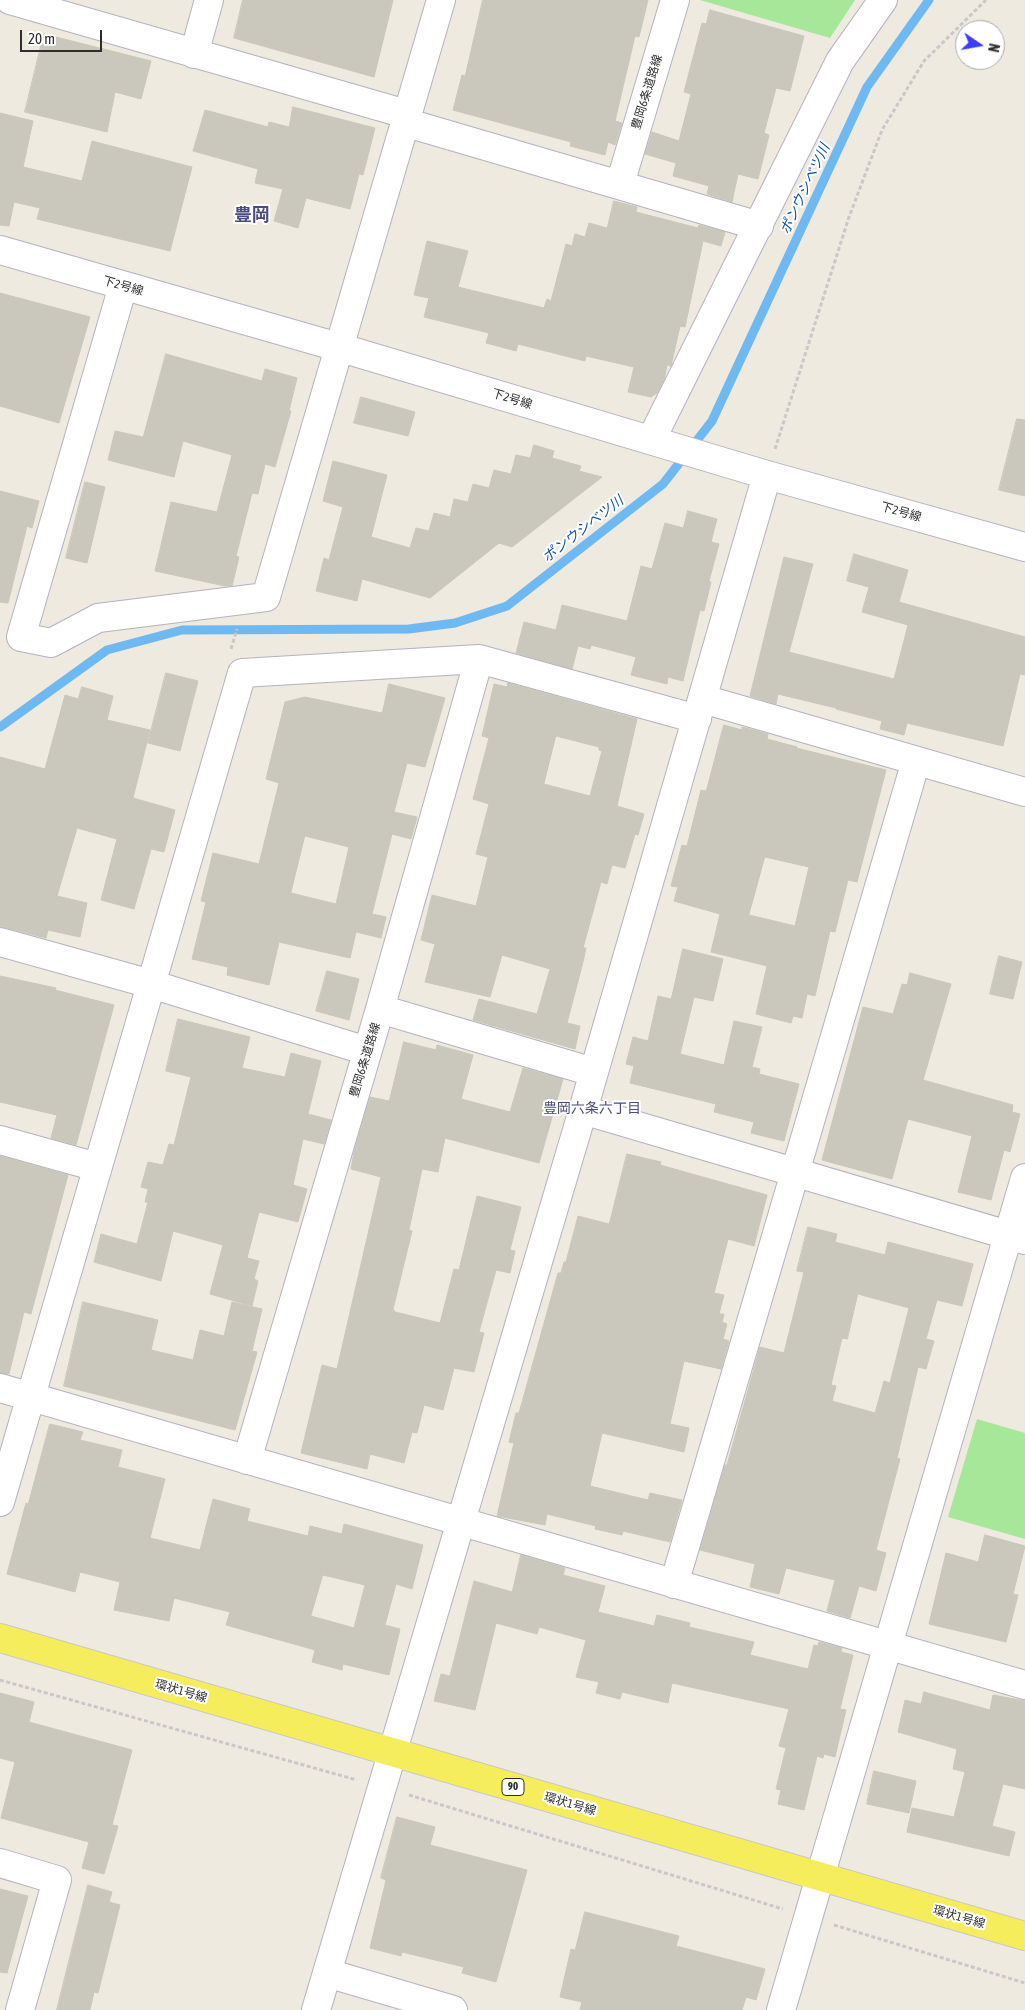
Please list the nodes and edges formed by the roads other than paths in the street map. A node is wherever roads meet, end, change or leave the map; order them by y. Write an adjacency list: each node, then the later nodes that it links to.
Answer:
1 (10, 0): 6 (street)
2 (209, 0): 6 (street)
3 (441, 0): 7 (street)
4 (675, 0): 8 (street, 豊岡6条道路線)
5 (883, 0): 9 (street)
6 (194, 54): 7 (street)
7 (405, 118): 8 (street); 12 (street)
8 (620, 184): 9 (street)
9 (759, 226): 13 (street)
10 (0, 250): 11 (street, 下2号線)
11 (123, 286): 12 (street, 下2号線); 12 (street)
12 (338, 347): 13 (street, 下2号線)
13 (660, 443): 14 (street, 下2号線)
14 (767, 475): 15 (street, 下2号線); 17 (street)
15 (1025, 547)
16 (480, 659): 17 (street); 21 (street); 22 (street, 豊岡6条道路線)
17 (700, 709): 18 (street); 24 (street)
18 (916, 761): 19 (street); 28 (street)
19 (1025, 792)
20 (0, 942): 21 (street)
21 (151, 984): 23 (street); 27 (street)
22 (380, 1009): 23 (street, 豊岡6条道路線); 24 (street)
23 (367, 1051): 33 (street, 豊岡6条道路線)
24 (593, 1072): 25 (street)
25 (582, 1110): 28 (street); 35 (street)
26 (0, 1140): 27 (street)
27 (98, 1167): 32 (street)
28 (796, 1173): 30 (street); 36 (street)
29 (1025, 1178): 30 (street)
30 (1016, 1238): 38 (street)
31 (0, 1388): 32 (street)
32 (31, 1396): 33 (street); 34 (street)
33 (247, 1460): 35 (street)
34 (0, 1502)
35 (461, 1522): 36 (street); 40 (street)
36 (674, 1584): 38 (street)
37 (0, 1638): 40 (main road, 環状1号線 / 90)
38 (888, 1646): 39 (street); 42 (street)
39 (1025, 1685)
40 (393, 1752): 42 (main road, 環状1号線 / 90); 44 (street)
41 (0, 1863): 45 (street)
42 (821, 1876): 43 (main road, 環状1号線 / 90); 48 (street)
43 (1025, 1936)
44 (327, 1973): 46 (street); 47 (street)
45 (20, 2010)
46 (316, 2010)
47 (453, 2010)
48 (781, 2010)

